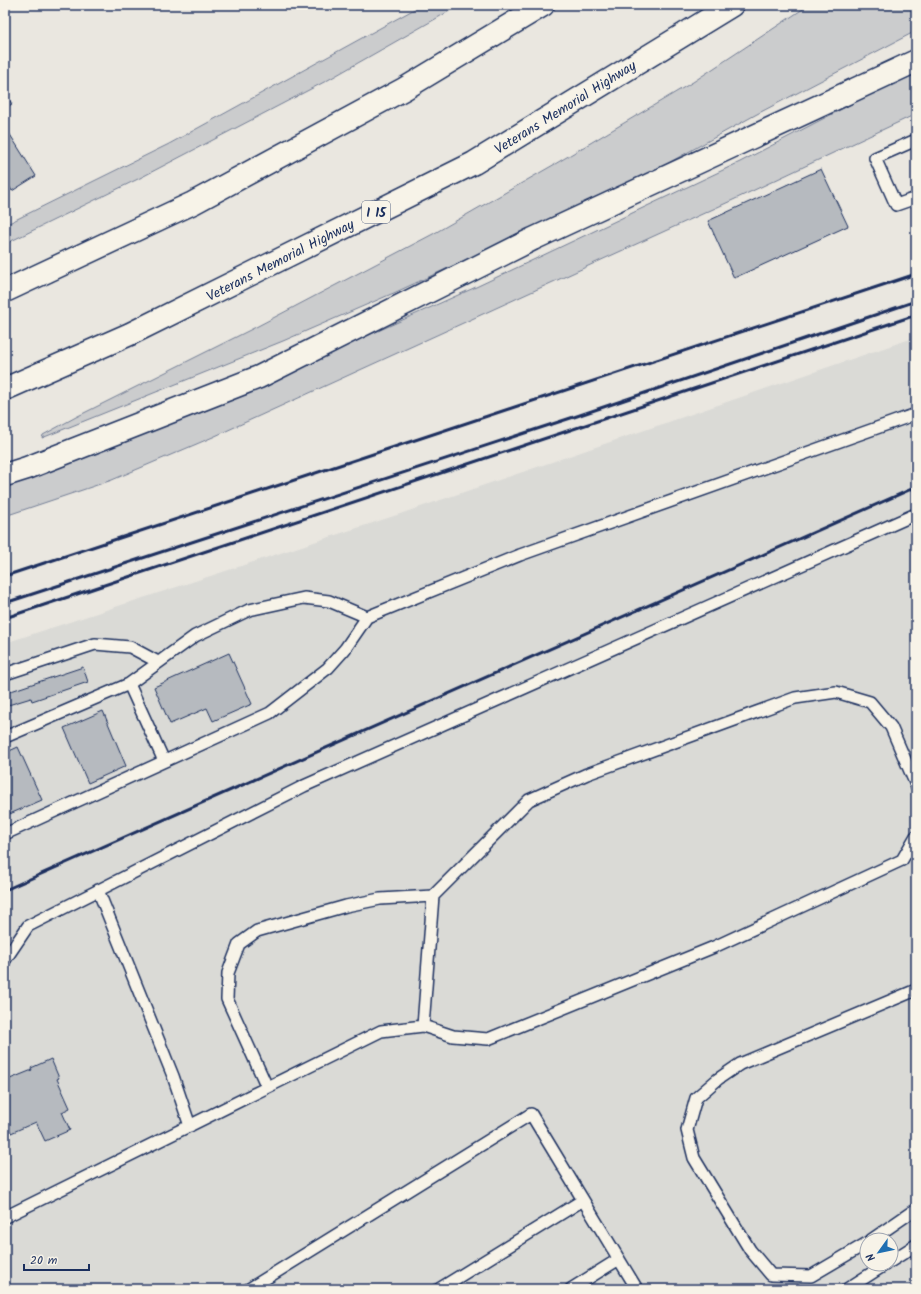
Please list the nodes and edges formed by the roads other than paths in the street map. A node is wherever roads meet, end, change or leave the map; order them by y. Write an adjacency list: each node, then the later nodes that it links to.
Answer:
1 (543, 5): 6 (highway)
2 (732, 5): 7 (highway, Veterans Memorial Highway / I 15)
3 (916, 61): 9 (highway)
4 (916, 140): 5 (lane)
5 (916, 198)
6 (5, 291)
7 (5, 389)
8 (916, 414): 11 (lane)
9 (5, 475)
10 (916, 514): 20 (lane)
11 (367, 617): 12 (lane); 16 (lane)
12 (158, 662): 13 (lane); 14 (lane)
13 (5, 674)
14 (128, 684): 15 (lane); 16 (lane)
15 (5, 737)
16 (164, 761): 18 (lane)
17 (916, 785): 21 (lane)
18 (5, 834)
19 (916, 836): 24 (lane)
20 (98, 890): 22 (lane); 26 (lane)
21 (433, 896): 24 (lane); 25 (lane)
22 (5, 960)
23 (916, 990): 32 (lane)
24 (423, 1026): 25 (lane)
25 (267, 1087): 26 (lane)
26 (190, 1126): 29 (lane)
27 (583, 1200): 34 (lane); 36 (lane); 37 (lane)
28 (916, 1209): 30 (lane)
29 (5, 1218)
30 (883, 1232)
31 (916, 1245): 33 (lane)
32 (859, 1248)
33 (899, 1256)
34 (619, 1259): 38 (lane); 39 (lane)
35 (874, 1272): 40 (lane)
36 (249, 1289)
37 (439, 1289)
38 (571, 1289)
39 (637, 1289)
40 (847, 1289)

